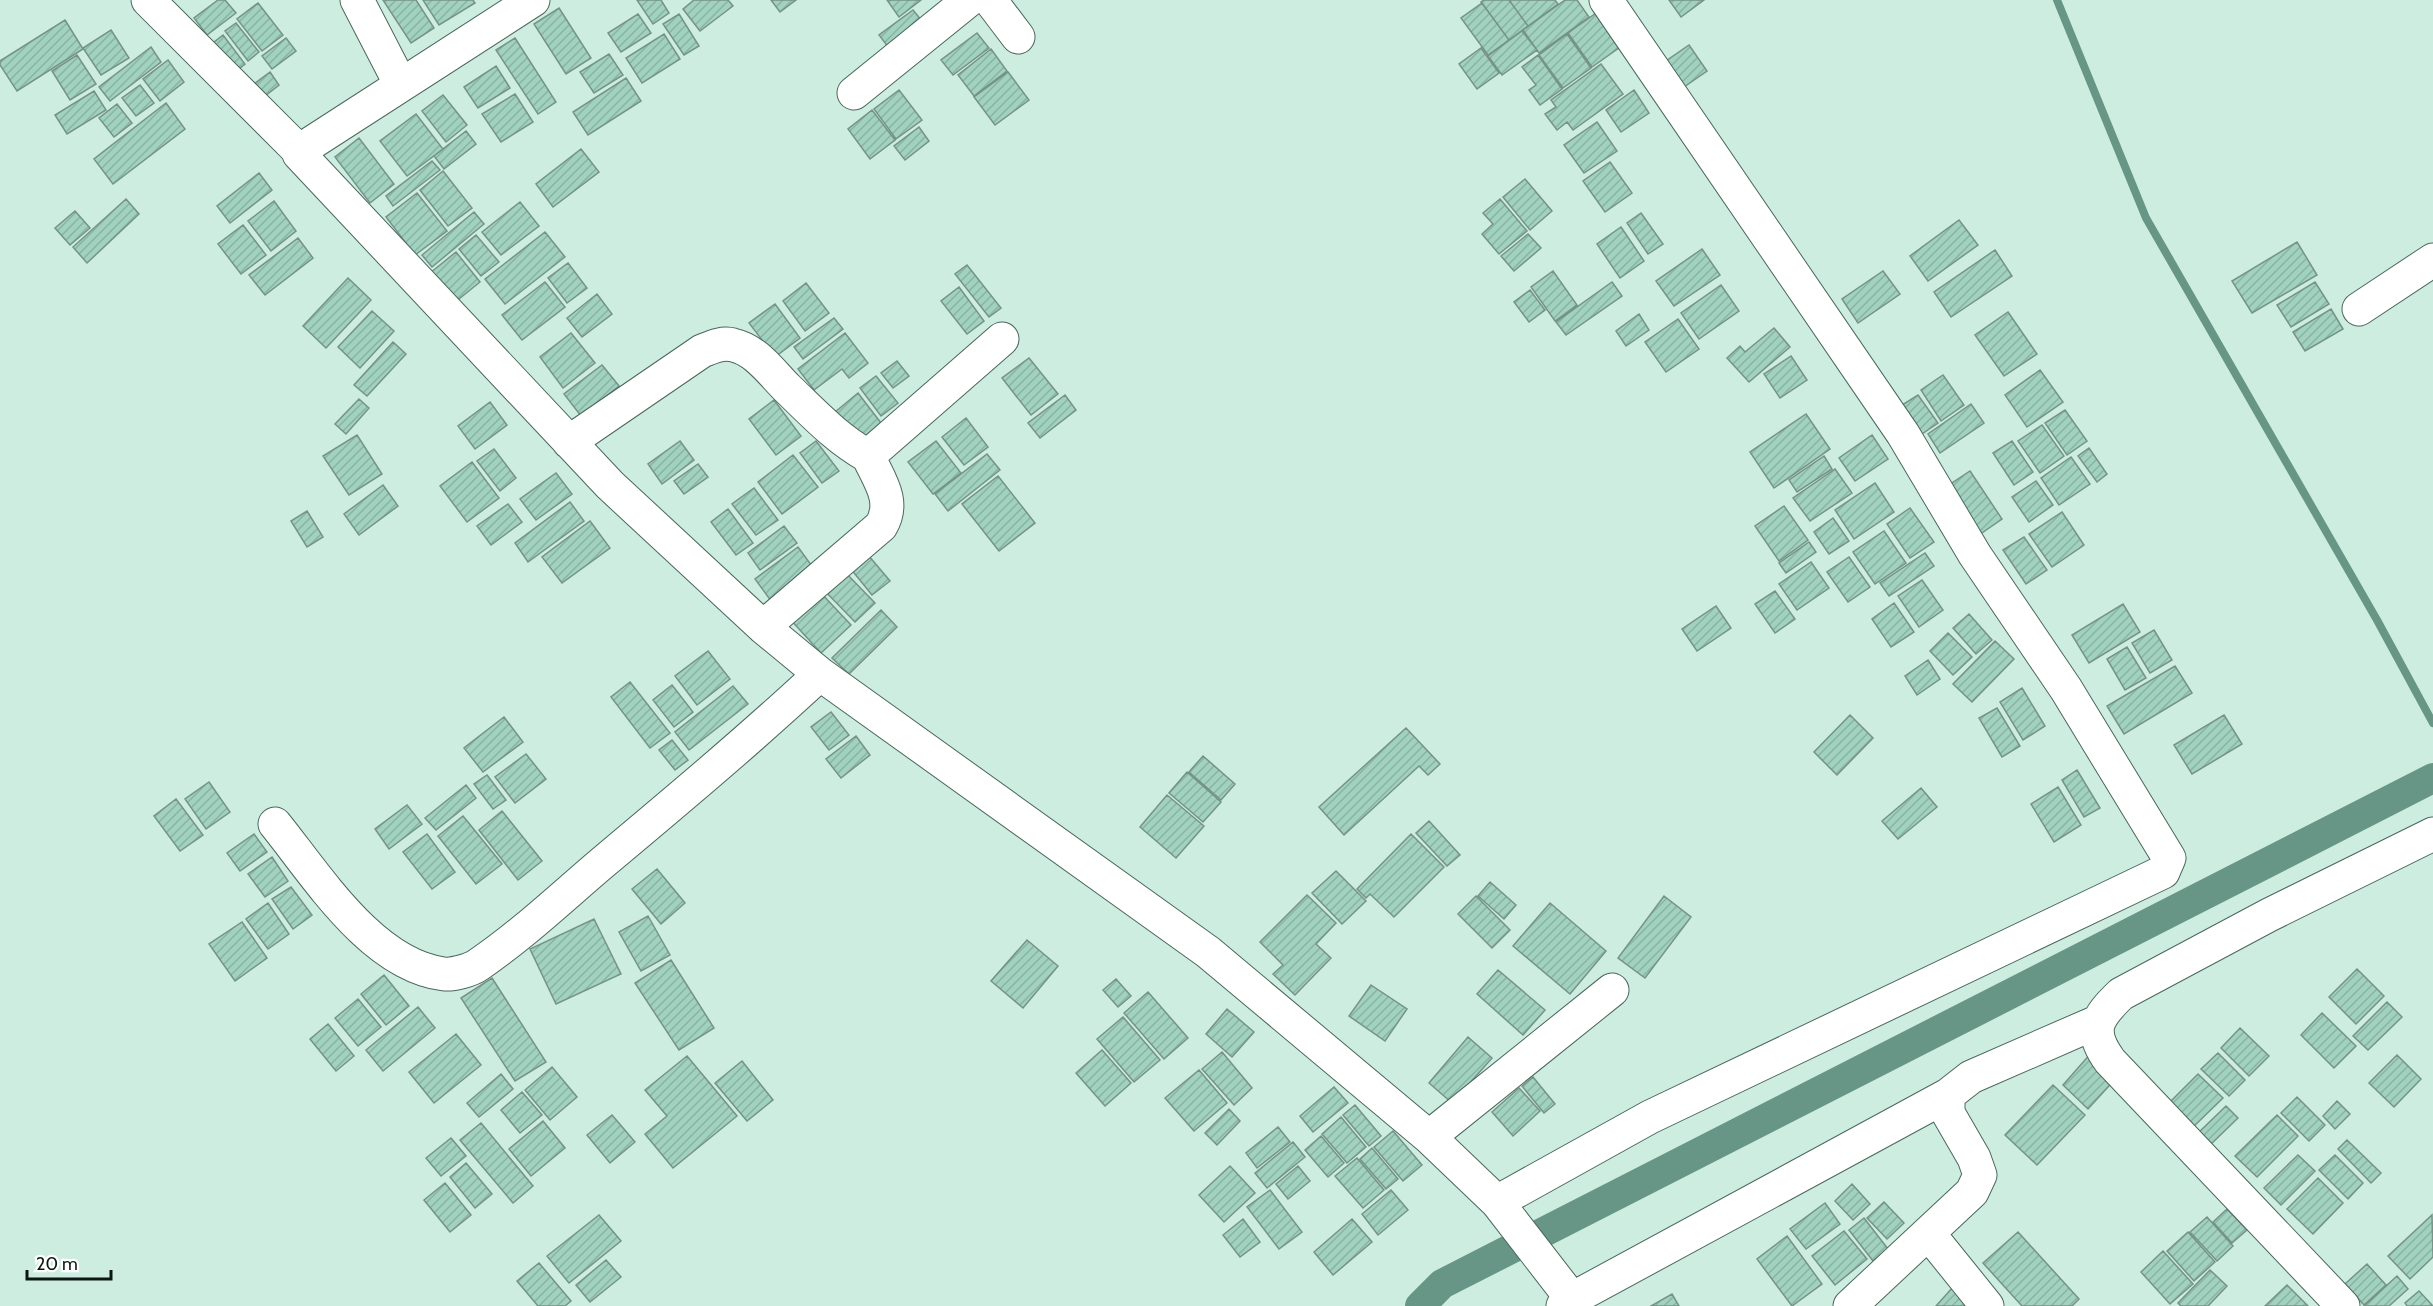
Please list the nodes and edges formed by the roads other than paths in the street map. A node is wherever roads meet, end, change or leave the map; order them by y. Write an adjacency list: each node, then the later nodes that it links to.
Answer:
1 (148, 0): 10 (street)
2 (357, 0): 8 (street)
3 (533, 0): 8 (street)
4 (969, 0): 9 (street)
5 (990, 0): 7 (street)
6 (1606, 0): 24 (street)
7 (1018, 37)
8 (401, 85): 10 (street)
9 (854, 93)
10 (299, 151): 14 (street)
11 (2433, 260): 12 (street)
12 (2359, 309)
13 (1002, 339): 15 (street)
14 (569, 442): 15 (street); 16 (street)
15 (868, 456): 16 (street)
16 (763, 627): 17 (street)
17 (820, 674): 18 (street); 23 (street)
18 (275, 824)
19 (2433, 834): 21 (street)
20 (1612, 990): 23 (street)
21 (2097, 1022): 22 (street); 29 (street)
22 (1948, 1095): 25 (street); 26 (street)
23 (1429, 1137): 24 (street)
24 (1506, 1212): 26 (street)
25 (1929, 1234): 27 (street); 28 (street)
26 (1566, 1296)
27 (1850, 1306)
28 (1987, 1306)
29 (2343, 1306)

